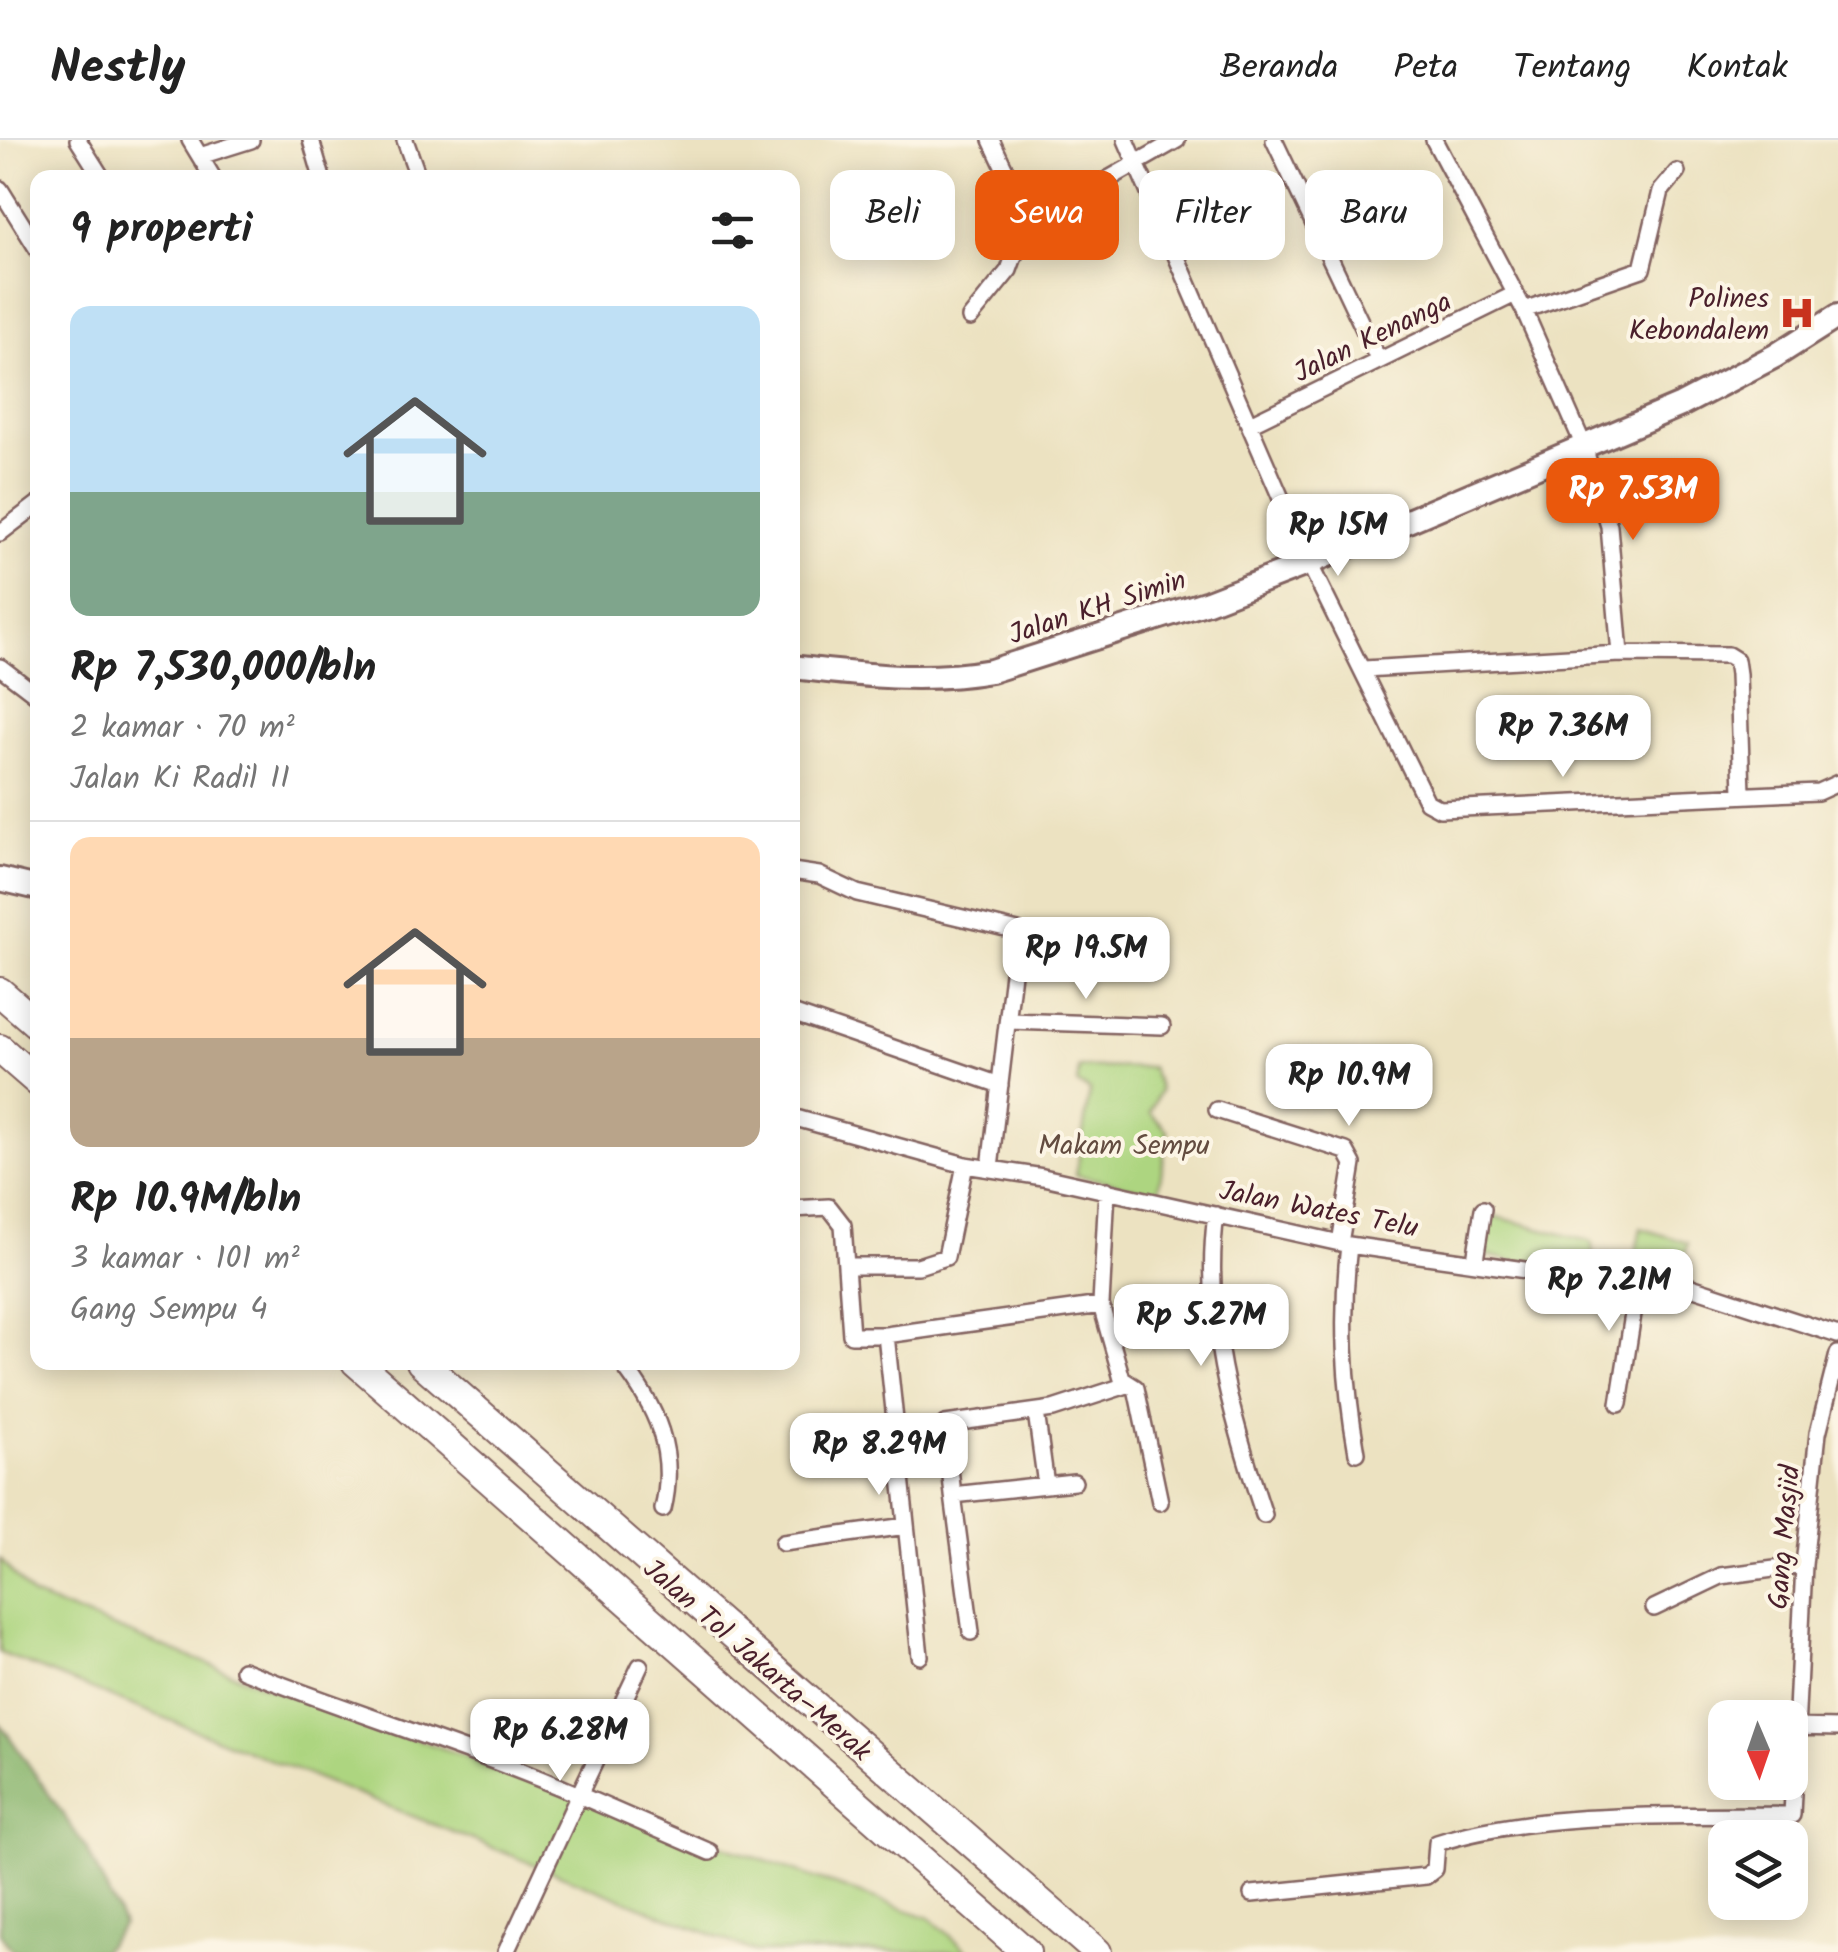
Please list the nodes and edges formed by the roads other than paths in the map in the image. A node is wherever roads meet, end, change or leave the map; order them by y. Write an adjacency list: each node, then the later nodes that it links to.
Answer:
1 (78, 140): 14 (street)
2 (190, 140): 11 (street)
3 (251, 140): 11 (street)
4 (310, 140): 16 (street)
5 (405, 140): 13 (street)
6 (991, 140): 17 (street)
7 (1126, 140): 12 (street)
8 (1177, 140): 12 (street)
9 (1274, 140): 27 (street)
10 (1434, 140): 23 (street)
11 (200, 156): 15 (street)
12 (1135, 164): 19 (street); 28 (street)
13 (414, 168)
14 (97, 170)
15 (208, 170)
16 (319, 170)
17 (1005, 170)
18 (1676, 172): 24 (street)
19 (1119, 173)
20 (3, 199): 21 (street)
21 (30, 238)
22 (1013, 260): 26 (street)
23 (1516, 294): 24 (street); 27 (street, Jalan Kenanga)
24 (1524, 310): 29 (street)
25 (1838, 316): 29 (street, Jalan KH Simin)
26 (970, 318)
27 (1378, 359): 28 (street, Jalan Kenanga)
28 (1250, 424): 32 (street)
29 (1583, 444): 32 (street, Jalan KH Simin); 33 (street)
30 (30, 510): 31 (street)
31 (0, 533)
32 (1310, 563): 35 (street, Jalan KH Simin); 36 (street)
33 (1620, 654): 36 (street); 39 (street)
34 (0, 667): 37 (street)
35 (800, 668)
36 (1364, 669): 39 (street)
37 (30, 690)
38 (1838, 782): 39 (street)
39 (1742, 793)
40 (800, 871): 46 (street)
41 (0, 879): 42 (street)
42 (30, 886)
43 (0, 992): 45 (highway)
44 (800, 1016): 50 (street)
45 (30, 1018)
46 (1009, 1021): 47 (street); 50 (street)
47 (1162, 1026)
48 (0, 1049): 49 (highway)
49 (30, 1075)
50 (1000, 1086): 54 (street)
51 (1217, 1110): 59 (street)
52 (800, 1119): 53 (street, Jalan Wates Telu)
53 (965, 1165): 54 (street, Jalan Wates Telu); 61 (street)
54 (990, 1168): 55 (street, Jalan Wates Telu)
55 (1107, 1190): 58 (street, Jalan Wates Telu); 63 (street)
56 (800, 1208): 61 (street)
57 (1483, 1209): 60 (street)
58 (1216, 1215): 59 (street, Jalan Wates Telu); 79 (street)
59 (1344, 1244): 60 (street, Jalan Wates Telu); 73 (street)
60 (1475, 1260): 62 (street, Jalan Wates Telu)
61 (848, 1266): 64 (street)
62 (1638, 1282): 65 (street, Jalan Wates Telu); 71 (street)
63 (1101, 1305): 64 (street); 70 (street)
64 (886, 1335): 80 (street)
65 (1838, 1335)
66 (1838, 1354): 82 (street, Gang Masjid)
67 (365, 1370): 96 (highway, Jalan Tol Jakarta–Merak)
68 (431, 1370): 97 (highway, Jalan Tol Jakarta–Merak)
69 (627, 1370): 78 (street)
70 (1125, 1381): 72 (street); 77 (street)
71 (1619, 1404)
72 (1036, 1412): 75 (street); 76 (street)
73 (1357, 1453)
74 (1074, 1482): 75 (street)
75 (1046, 1485): 76 (street)
76 (953, 1495): 84 (street)
77 (1160, 1502)
78 (663, 1508)
79 (1264, 1515)
80 (906, 1526): 81 (street); 85 (street)
81 (783, 1543)
82 (1804, 1564): 83 (street); 88 (street, Gang Masjid)
83 (1654, 1608)
84 (971, 1632)
85 (920, 1656)
86 (640, 1666): 91 (street)
87 (243, 1670): 91 (street)
88 (1796, 1700)
89 (1808, 1727): 90 (street)
90 (1838, 1728)
91 (579, 1795): 93 (street); 95 (street)
92 (1793, 1800): 94 (street, Gang Masjid)
93 (710, 1852)
94 (1252, 1894)
95 (506, 1952)
96 (1026, 1952)
97 (1096, 1952)

